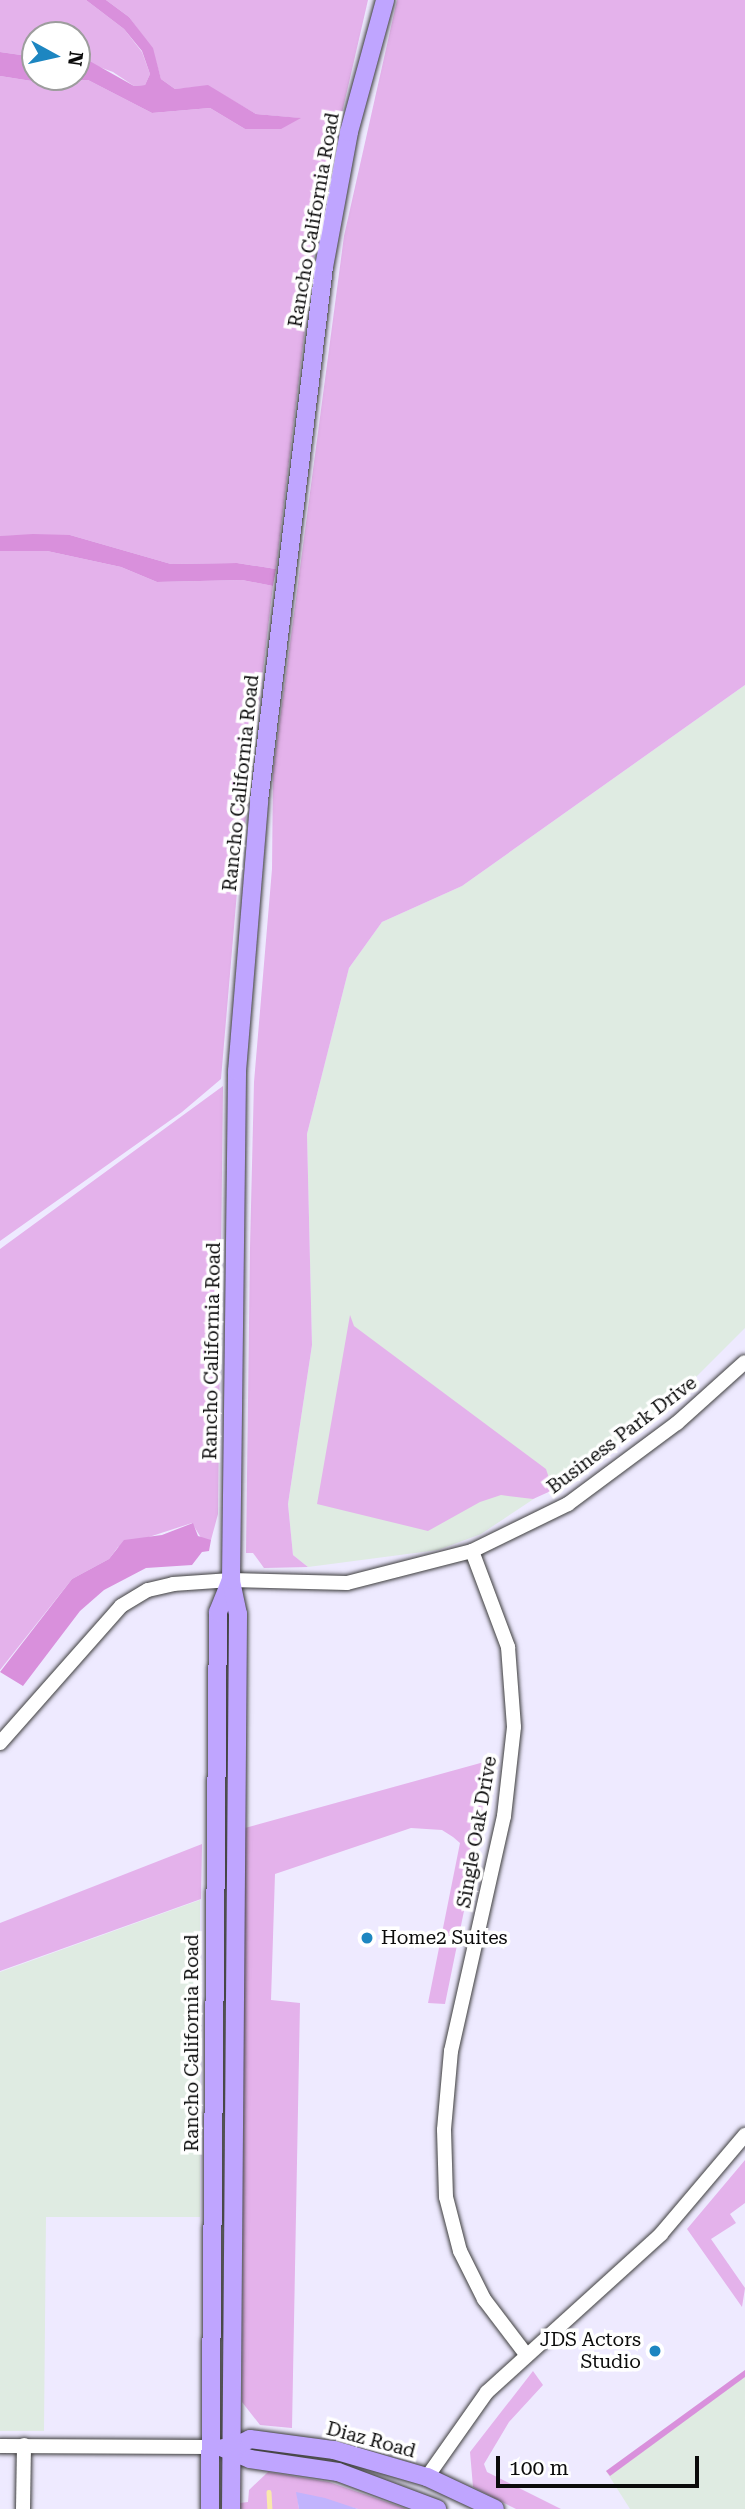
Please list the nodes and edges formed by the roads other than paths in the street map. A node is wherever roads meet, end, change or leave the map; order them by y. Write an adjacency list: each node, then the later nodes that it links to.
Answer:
1 (384, 0): 4 (main road, Rancho California Road)
2 (745, 1362): 3 (street, Business Park Drive)
3 (472, 1551): 4 (street, Business Park Drive); 7 (street, Single Oak Drive)
4 (231, 1580): 5 (street, Business Park Drive); 10 (main road, Rancho California Road); 11 (main road, Rancho California Road)
5 (0, 1744)
6 (745, 2135): 7 (street)
7 (525, 2353): 12 (street)
8 (24, 2445): 9 (street); 10 (street); 13 (street)
9 (0, 2446)
10 (210, 2447): 11 (main road, Diaz Road); 14 (main road, Rancho California Road)
11 (231, 2448): 12 (main road, Diaz Road); 15 (main road, Rancho California Road); 16 (main road, Diaz Road)
12 (427, 2477): 17 (main road, Diaz Road)
13 (23, 2509)
14 (210, 2509)
15 (231, 2509)
16 (437, 2509)
17 (495, 2509)

